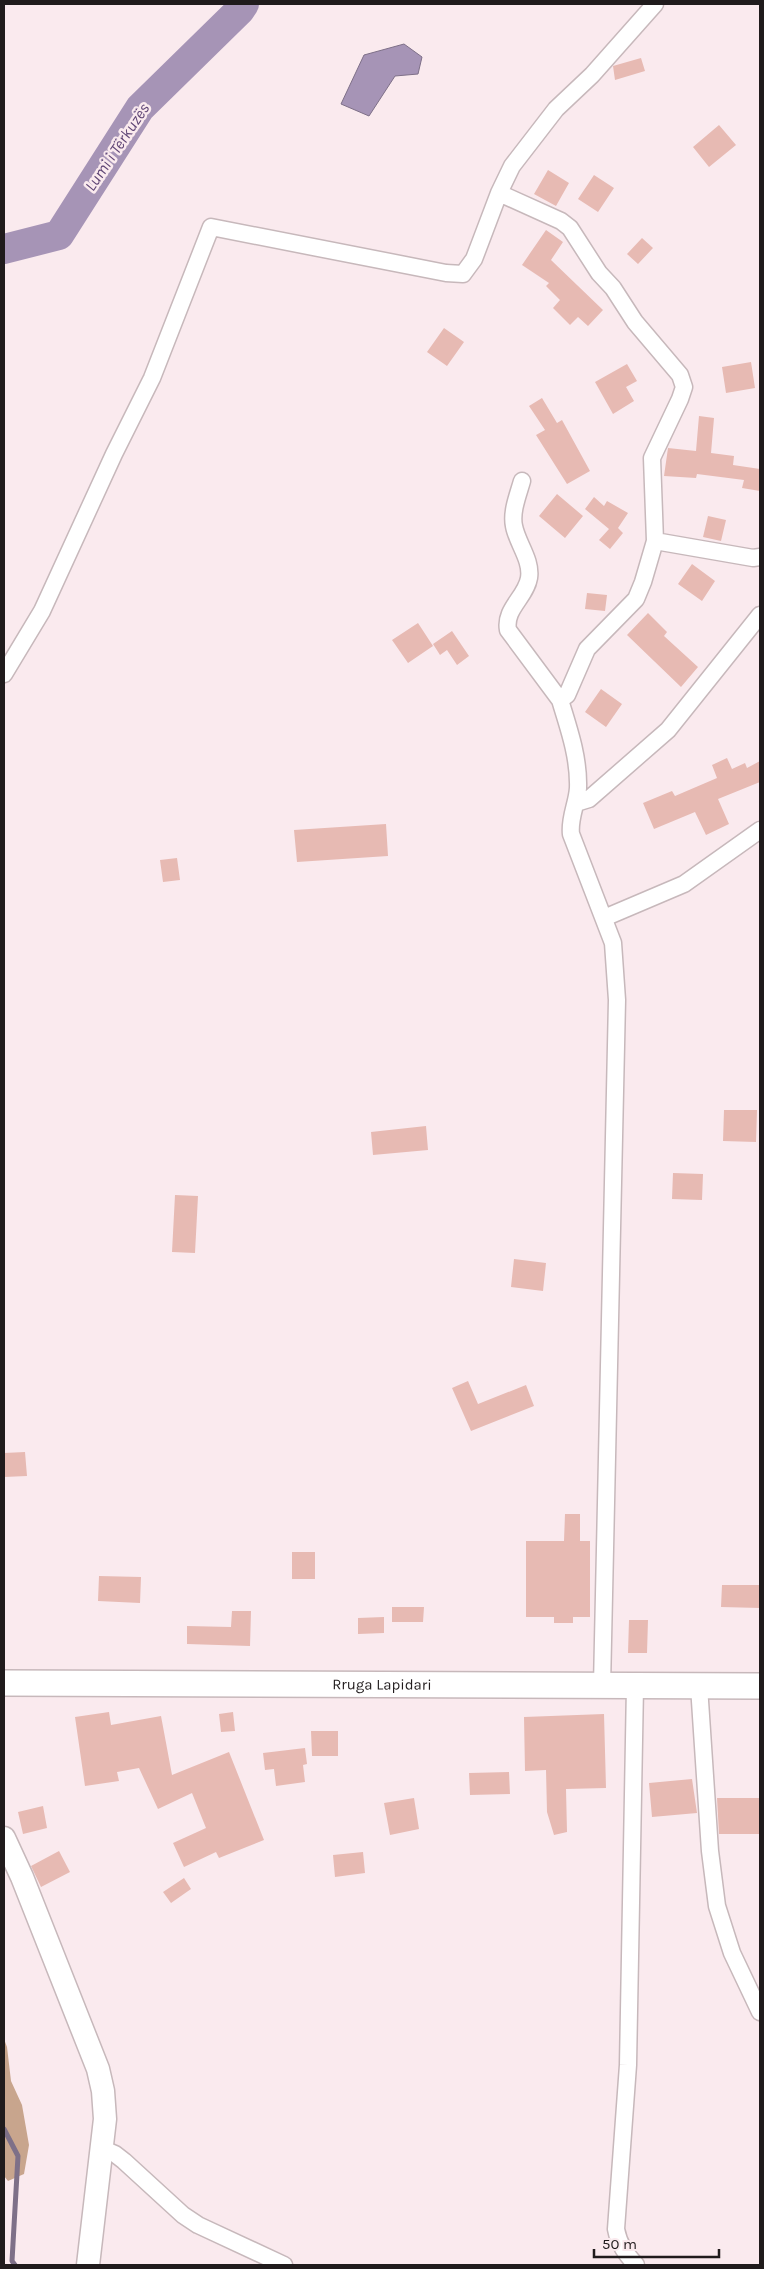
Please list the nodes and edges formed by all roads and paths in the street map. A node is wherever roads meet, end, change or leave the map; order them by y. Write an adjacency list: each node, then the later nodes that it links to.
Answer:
1 (655, 4): 2 (street)
2 (499, 193): 4 (street); 7 (street)
3 (522, 481): 8 (street)
4 (655, 541): 5 (street); 8 (street)
5 (760, 557)
6 (760, 615): 9 (street)
7 (4, 674)
8 (560, 700): 9 (street)
9 (576, 803): 11 (street)
10 (760, 830): 11 (street)
11 (604, 918): 13 (street)
12 (4, 1683): 13 (main road, Rruga Lapidari)
13 (602, 1686): 14 (main road, Rruga Lapidari)
14 (635, 1686): 15 (main road, Rruga Lapidari); 22 (street)
15 (699, 1686): 16 (main road, Rruga Lapidari); 18 (street)
16 (760, 1686)
17 (4, 1838): 19 (street)
18 (760, 2012)
19 (101, 2148): 20 (street); 21 (street)
20 (88, 2265)
21 (284, 2265)
22 (636, 2265)

